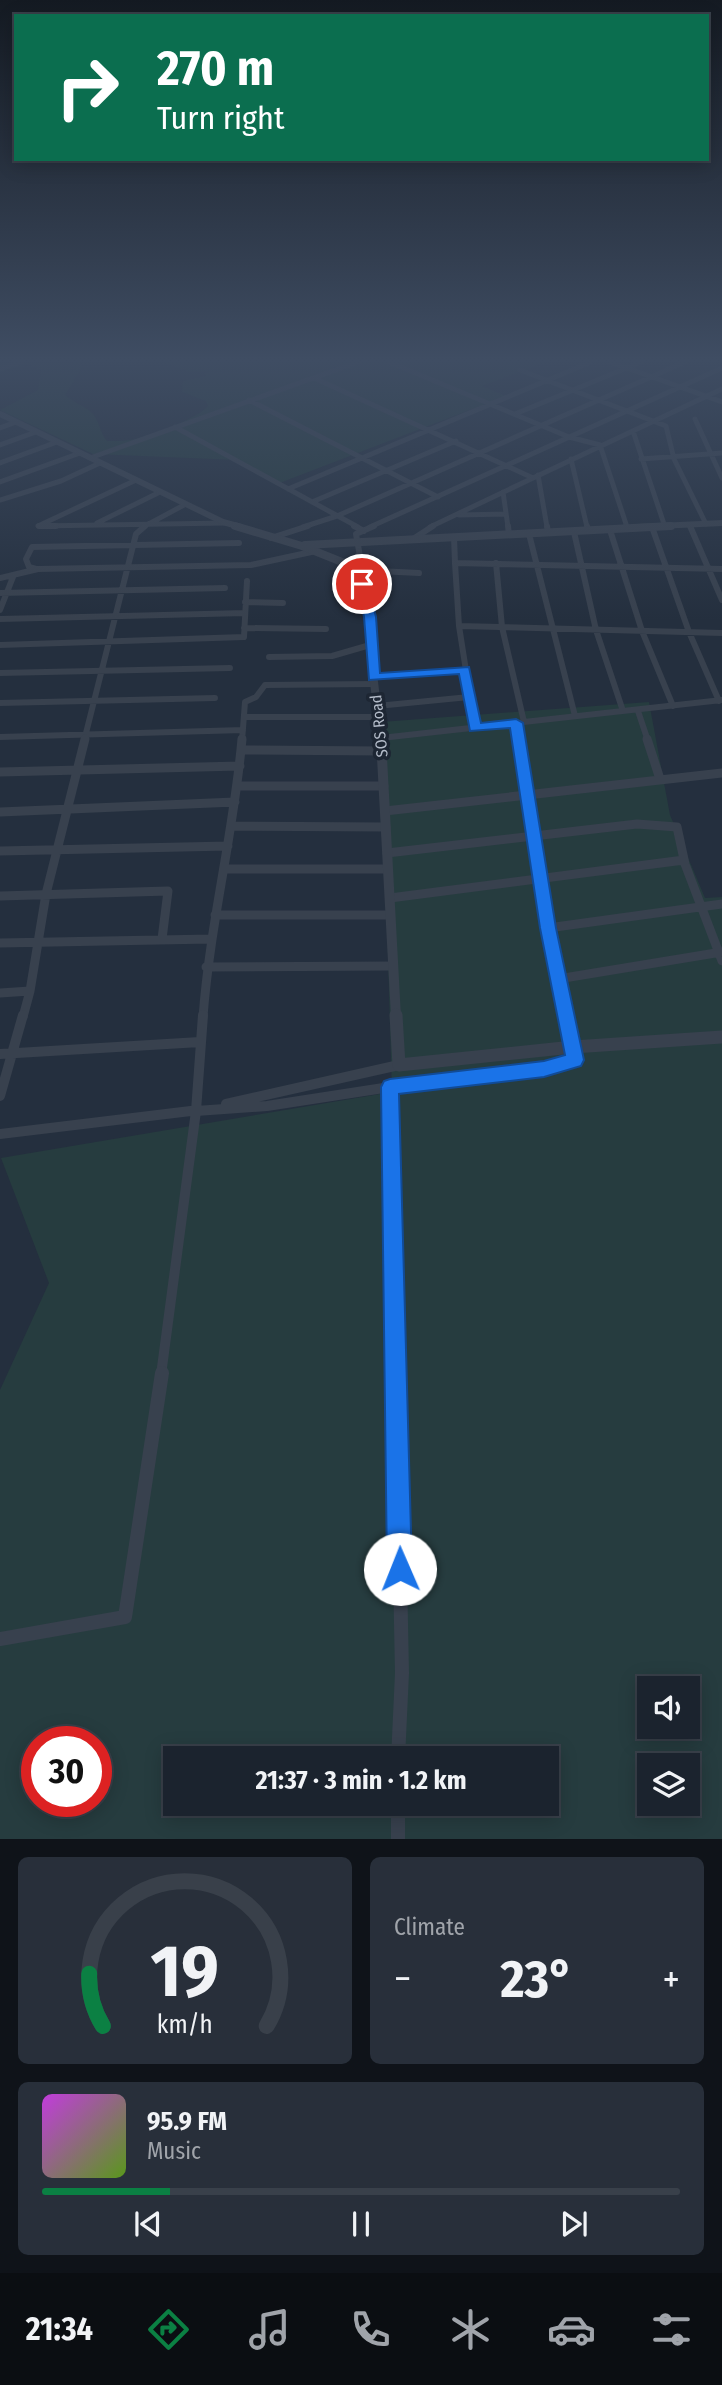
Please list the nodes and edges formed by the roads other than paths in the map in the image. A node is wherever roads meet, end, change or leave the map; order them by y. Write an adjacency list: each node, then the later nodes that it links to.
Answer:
1 (41, 448): 25 (street)
2 (69, 448): 17 (street)
3 (118, 448): 21 (street)
4 (213, 448): 34 (street)
5 (342, 448): 22 (street)
6 (387, 448): 22 (street)
7 (440, 448): 28 (street)
8 (472, 448): 16 (street)
9 (491, 448): 16 (street)
10 (545, 448): 27 (street)
11 (594, 448): 23 (street)
12 (601, 448): 52 (street)
13 (637, 448): 24 (street)
14 (671, 448): 20 (street)
15 (708, 448): 19 (street)
16 (481, 452): 27 (street); 33 (street)
17 (80, 453): 21 (street); 32 (street)
18 (722, 453): 19 (street)
19 (711, 454): 20 (street); 30 (street)
20 (675, 457): 24 (street); 47 (street)
21 (90, 458): 26 (street)
22 (362, 458): 28 (street); 34 (street)
23 (571, 458): 29 (street); 55 (street)
24 (640, 459): 51 (street)
25 (0, 463)
26 (100, 463): 31 (street); 38 (street)
27 (508, 465): 29 (street); 37 (street)
28 (386, 471): 33 (street); 39 (street)
29 (535, 477): 35 (street); 57 (street)
30 (722, 478)
31 (134, 481): 36 (street); 48 (street)
32 (0, 482)
33 (412, 484): 37 (street); 43 (street)
34 (288, 489): 39 (street)
35 (503, 492): 41 (street); 42 (street)
36 (158, 493): 40 (street); 48 (street)
37 (438, 497): 54 (street)
38 (0, 500)
39 (312, 502): 43 (street)
40 (184, 505): 44 (street); 46 (street)
41 (506, 514): 42 (street); 59 (street)
42 (456, 515): 62 (street)
43 (337, 516): 54 (street); 61 (street)
44 (226, 523): 46 (street); 61 (street)
45 (722, 523): 47 (street)
46 (147, 524): 48 (street); 65 (street)
47 (706, 524): 49 (street)
48 (92, 525)
49 (690, 525): 51 (street); 77 (street)
50 (652, 527): 51 (street); 52 (street); 74 (street)
51 (665, 527)
52 (627, 529): 53 (street)
53 (610, 530): 55 (street); 72 (street)
54 (364, 531): 63 (street)
55 (588, 531): 56 (street)
56 (574, 532): 57 (street); 71 (street)
57 (548, 533): 58 (street)
58 (530, 534): 59 (street); 70 (street)
59 (509, 535): 60 (street)
60 (454, 537): 62 (street); 68 (street)
61 (271, 538): 66 (street)
62 (413, 539): 63 (street)
63 (357, 541): 66 (street); 76 (street)
64 (239, 543): 65 (street)
65 (133, 546): 73 (street); 75 (street)
66 (302, 546): 67 (street)
67 (316, 551): 73 (street); 76 (street)
68 (455, 563): 69 (street); 93 (street)
69 (496, 563): 70 (street); 94 (street)
70 (536, 564): 71 (street); 96 (street)
71 (582, 565): 72 (street); 98 (street)
72 (623, 566): 74 (street); 99 (street)
73 (127, 568): 75 (street); 84 (street)
74 (666, 568): 77 (street); 100 (street)
75 (38, 569): 81 (street)
76 (358, 569): 79 (street); 104 (street, SOS Road)
77 (708, 569): 78 (street); 86 (street)
78 (722, 569)
79 (419, 573)
80 (0, 578): 81 (street)
81 (12, 578): 85 (street)
82 (247, 581): 87 (street)
83 (225, 588): 84 (street)
84 (122, 591): 85 (street); 91 (street)
85 (3, 593): 89 (street)
86 (722, 600)
87 (245, 602): 88 (street); 90 (street)
88 (283, 603)
89 (0, 610)
90 (245, 613): 91 (street); 95 (street)
91 (116, 616): 92 (street); 102 (street)
92 (0, 618)
93 (459, 625): 94 (street); 107 (street)
94 (502, 627): 96 (street); 122 (street)
95 (244, 628): 97 (street); 102 (street)
96 (551, 628): 98 (street); 119 (street)
97 (326, 629)
98 (596, 629): 99 (street); 117 (street)
99 (642, 631): 100 (street); 116 (street)
100 (689, 632): 101 (street); 113 (street)
101 (722, 633)
102 (109, 642): 103 (street); 108 (street)
103 (0, 645)
104 (370, 645): 105 (street); 110 (street, SOS Road)
105 (269, 657)
106 (230, 668): 108 (street)
107 (464, 670): 110 (street); 111 (street)
108 (102, 671): 109 (street); 125 (street)
109 (0, 673)
110 (374, 680): 115 (street, SOS Road); 120 (street)
111 (469, 697): 115 (street); 123 (street)
112 (215, 698): 114 (street)
113 (720, 701): 116 (street)
114 (0, 703)
115 (377, 706): 121 (street, SOS Road)
116 (673, 706): 118 (street)
117 (622, 711): 118 (street); 119 (street)
118 (638, 711): 134 (street)
119 (575, 716): 122 (street)
120 (244, 717): 121 (street); 124 (street)
121 (379, 717): 127 (street, SOS Road)
122 (520, 722): 123 (street); 137 (street)
123 (475, 727): 127 (street)
124 (243, 730): 125 (street); 128 (street)
125 (86, 734): 126 (street); 131 (street)
126 (0, 737)
127 (381, 738): 129 (street, SOS Road)
128 (241, 750): 129 (street); 130 (street)
129 (382, 751): 136 (street, SOS Road)
130 (240, 766): 131 (street); 135 (street)
131 (77, 769): 132 (street); 139 (street)
132 (0, 772)
133 (722, 773): 134 (street)
134 (660, 779): 137 (street)
135 (238, 786): 136 (street); 138 (street)
136 (384, 786): 140 (street, SOS Road)
137 (527, 795): 140 (street); 144 (street)
138 (235, 802): 139 (street); 142 (street)
139 (68, 809): 141 (street); 146 (street)
140 (385, 811): 143 (street, SOS Road)
141 (0, 812)
142 (232, 826): 143 (street); 145 (street)
143 (386, 827): 148 (street, SOS Road)
144 (533, 835): 148 (street); 149 (street); 152 (street)
145 (229, 846): 146 (street); 150 (street)
146 (57, 849): 147 (street); 153 (street)
147 (0, 851)
148 (387, 853): 151 (street, SOS Road)
149 (684, 860): 152 (street); 157 (street)
150 (224, 869): 151 (street); 158 (street)
151 (388, 869): 155 (street, SOS Road)
152 (541, 878): 155 (street); 160 (street)
153 (46, 894): 154 (street); 161 (street); 163 (street)
154 (0, 896)
155 (390, 898): 159 (street, SOS Road)
156 (722, 904): 157 (street)
157 (704, 906): 160 (street); 165 (street)
158 (215, 915): 159 (street); 162 (street)
159 (390, 915): 167 (street, SOS Road)
160 (548, 928): 168 (street)
161 (162, 939): 162 (street); 163 (street)
162 (211, 939): 166 (street)
163 (38, 940): 164 (street); 169 (street)
164 (0, 943)
165 (721, 955): 168 (street)
166 (206, 967): 167 (street); 172 (street)
167 (393, 967): 176 (street, SOS Road)
168 (558, 979): 173 (street)
169 (30, 991): 170 (street); 175 (street)
170 (0, 993)
171 (722, 1037): 173 (street)
172 (200, 1042): 175 (street); 179 (street)
173 (573, 1047): 176 (street); 177 (street)
174 (0, 1054): 175 (street)
175 (12, 1054): 178 (street)
176 (398, 1065): 179 (street)
177 (390, 1087): 179 (street); 182 (street)
178 (0, 1096)
179 (196, 1111): 180 (street); 181 (street)
180 (0, 1134)
181 (0, 1639)
182 (399, 1746)
183 (398, 1816): 184 (street)
184 (398, 1839)

